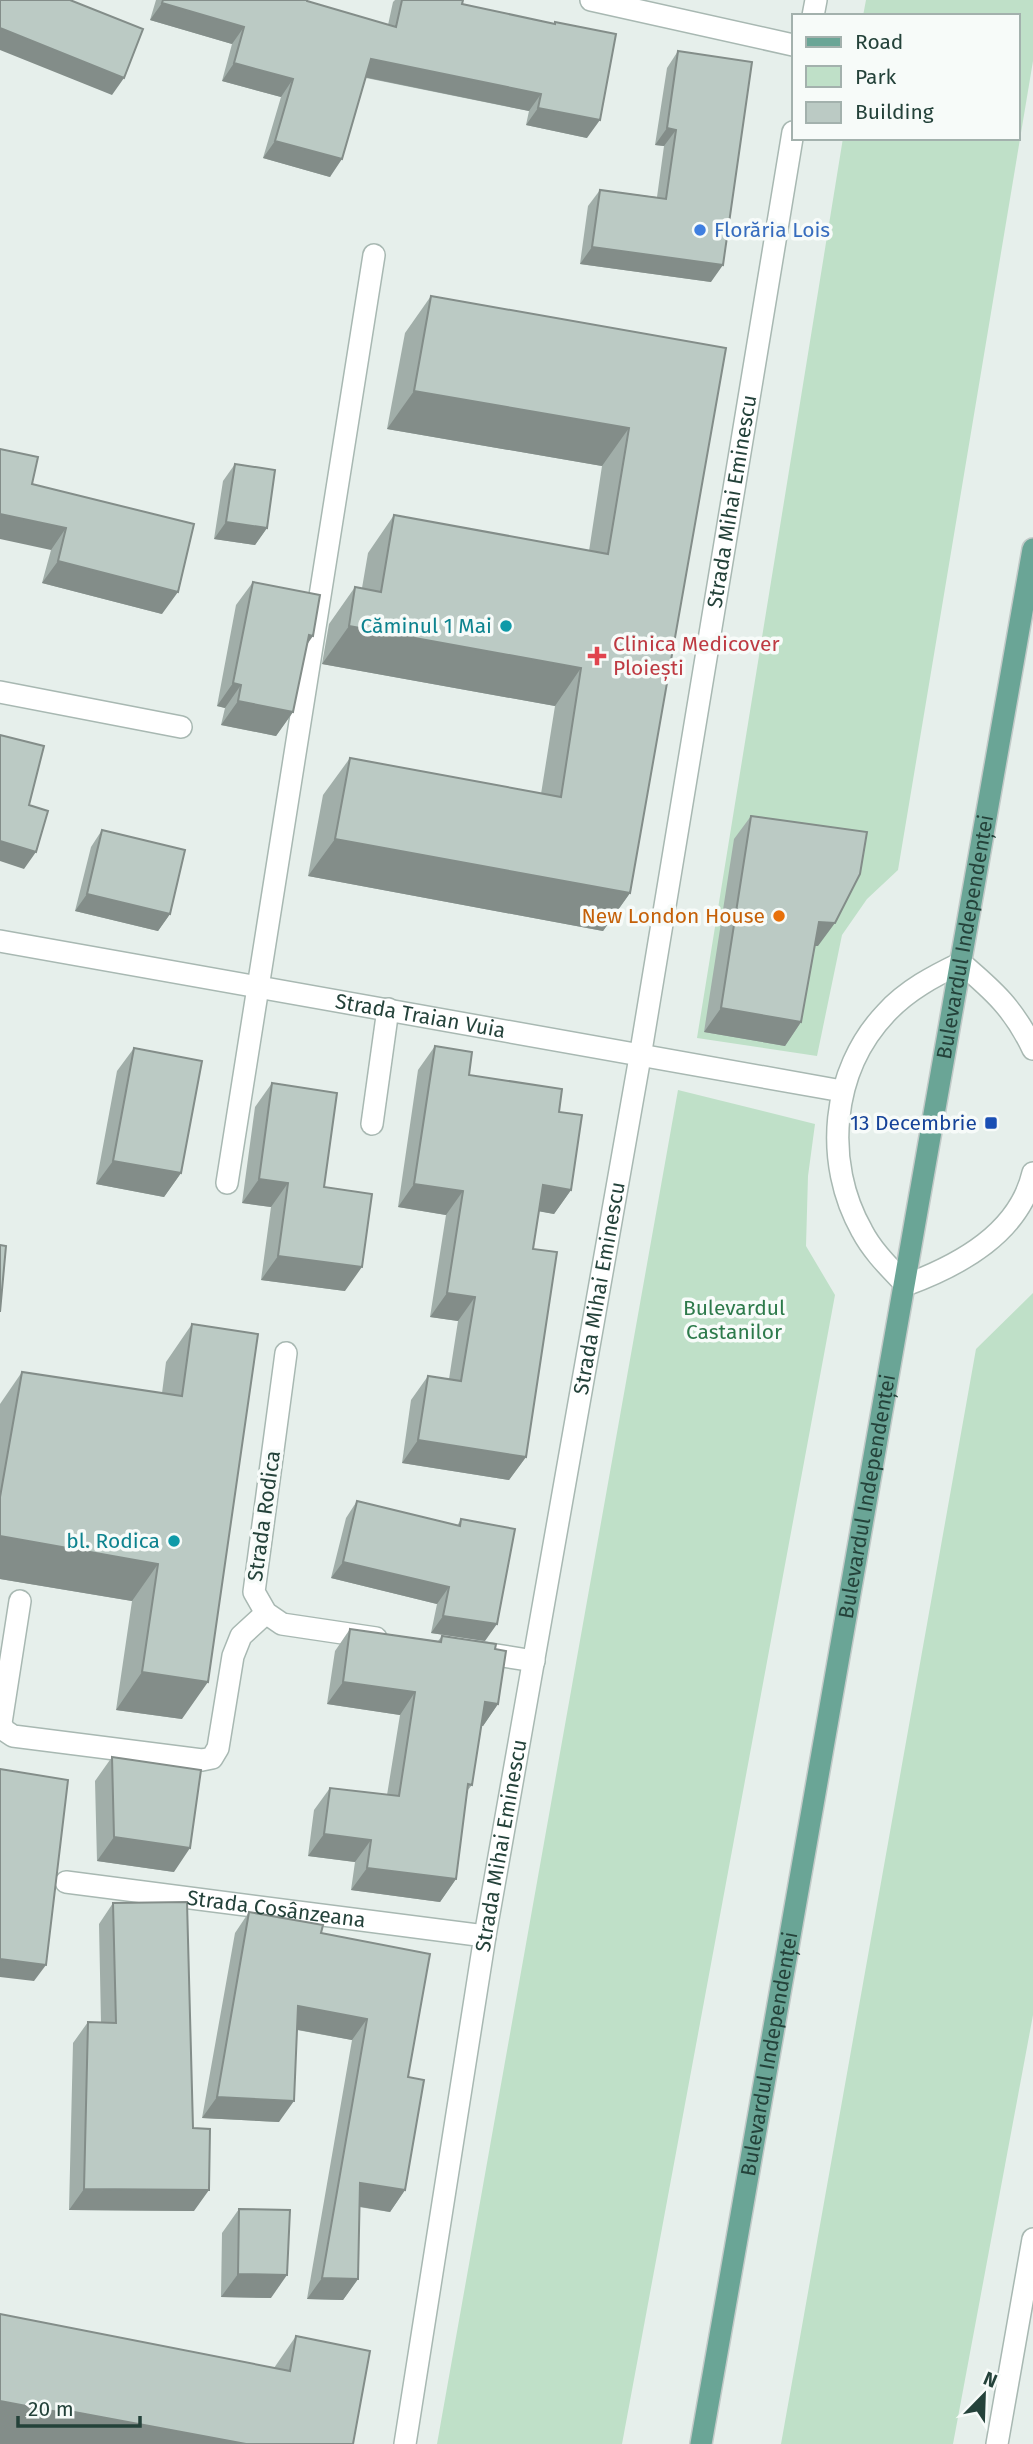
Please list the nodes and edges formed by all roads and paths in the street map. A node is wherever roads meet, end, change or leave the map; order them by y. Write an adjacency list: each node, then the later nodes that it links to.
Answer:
1 (591, 0): 2 (street)
2 (792, 45)
3 (792, 138): 13 (street, Strada Mihai Eminescu)
4 (374, 255): 10 (street)
5 (1033, 549): 9 (main road, Bulevardul Independenței)
6 (0, 692): 7 (street)
7 (181, 727)
8 (0, 941): 10 (street, Strada Traian Vuia)
9 (961, 963): 12 (street); 14 (street); 18 (main road, Bulevardul Independenței)
10 (260, 986): 11 (street, Strada Traian Vuia); 17 (street)
11 (388, 1009): 13 (street, Strada Traian Vuia); 15 (street)
12 (1033, 1049)
13 (640, 1057): 14 (street, Strada Traian Vuia); 24 (street, Strada Mihai Eminescu)
14 (842, 1091): 18 (street)
15 (372, 1124)
16 (1033, 1173): 18 (street)
17 (227, 1184)
18 (906, 1285): 29 (main road, Bulevardul Independenței)
19 (286, 1353): 21 (street, Strada Rodica)
20 (20, 1601): 21 (street)
21 (266, 1613): 22 (street, Strada Rodica)
22 (396, 1640)
23 (451, 1648): 24 (street)
24 (534, 1661): 26 (street, Strada Mihai Eminescu)
25 (66, 1882): 26 (street, Strada Cosânzeana)
26 (485, 1936): 28 (street, Strada Mihai Eminescu)
27 (1033, 2239): 30 (street)
28 (405, 2444)
29 (701, 2444)
30 (997, 2444)

